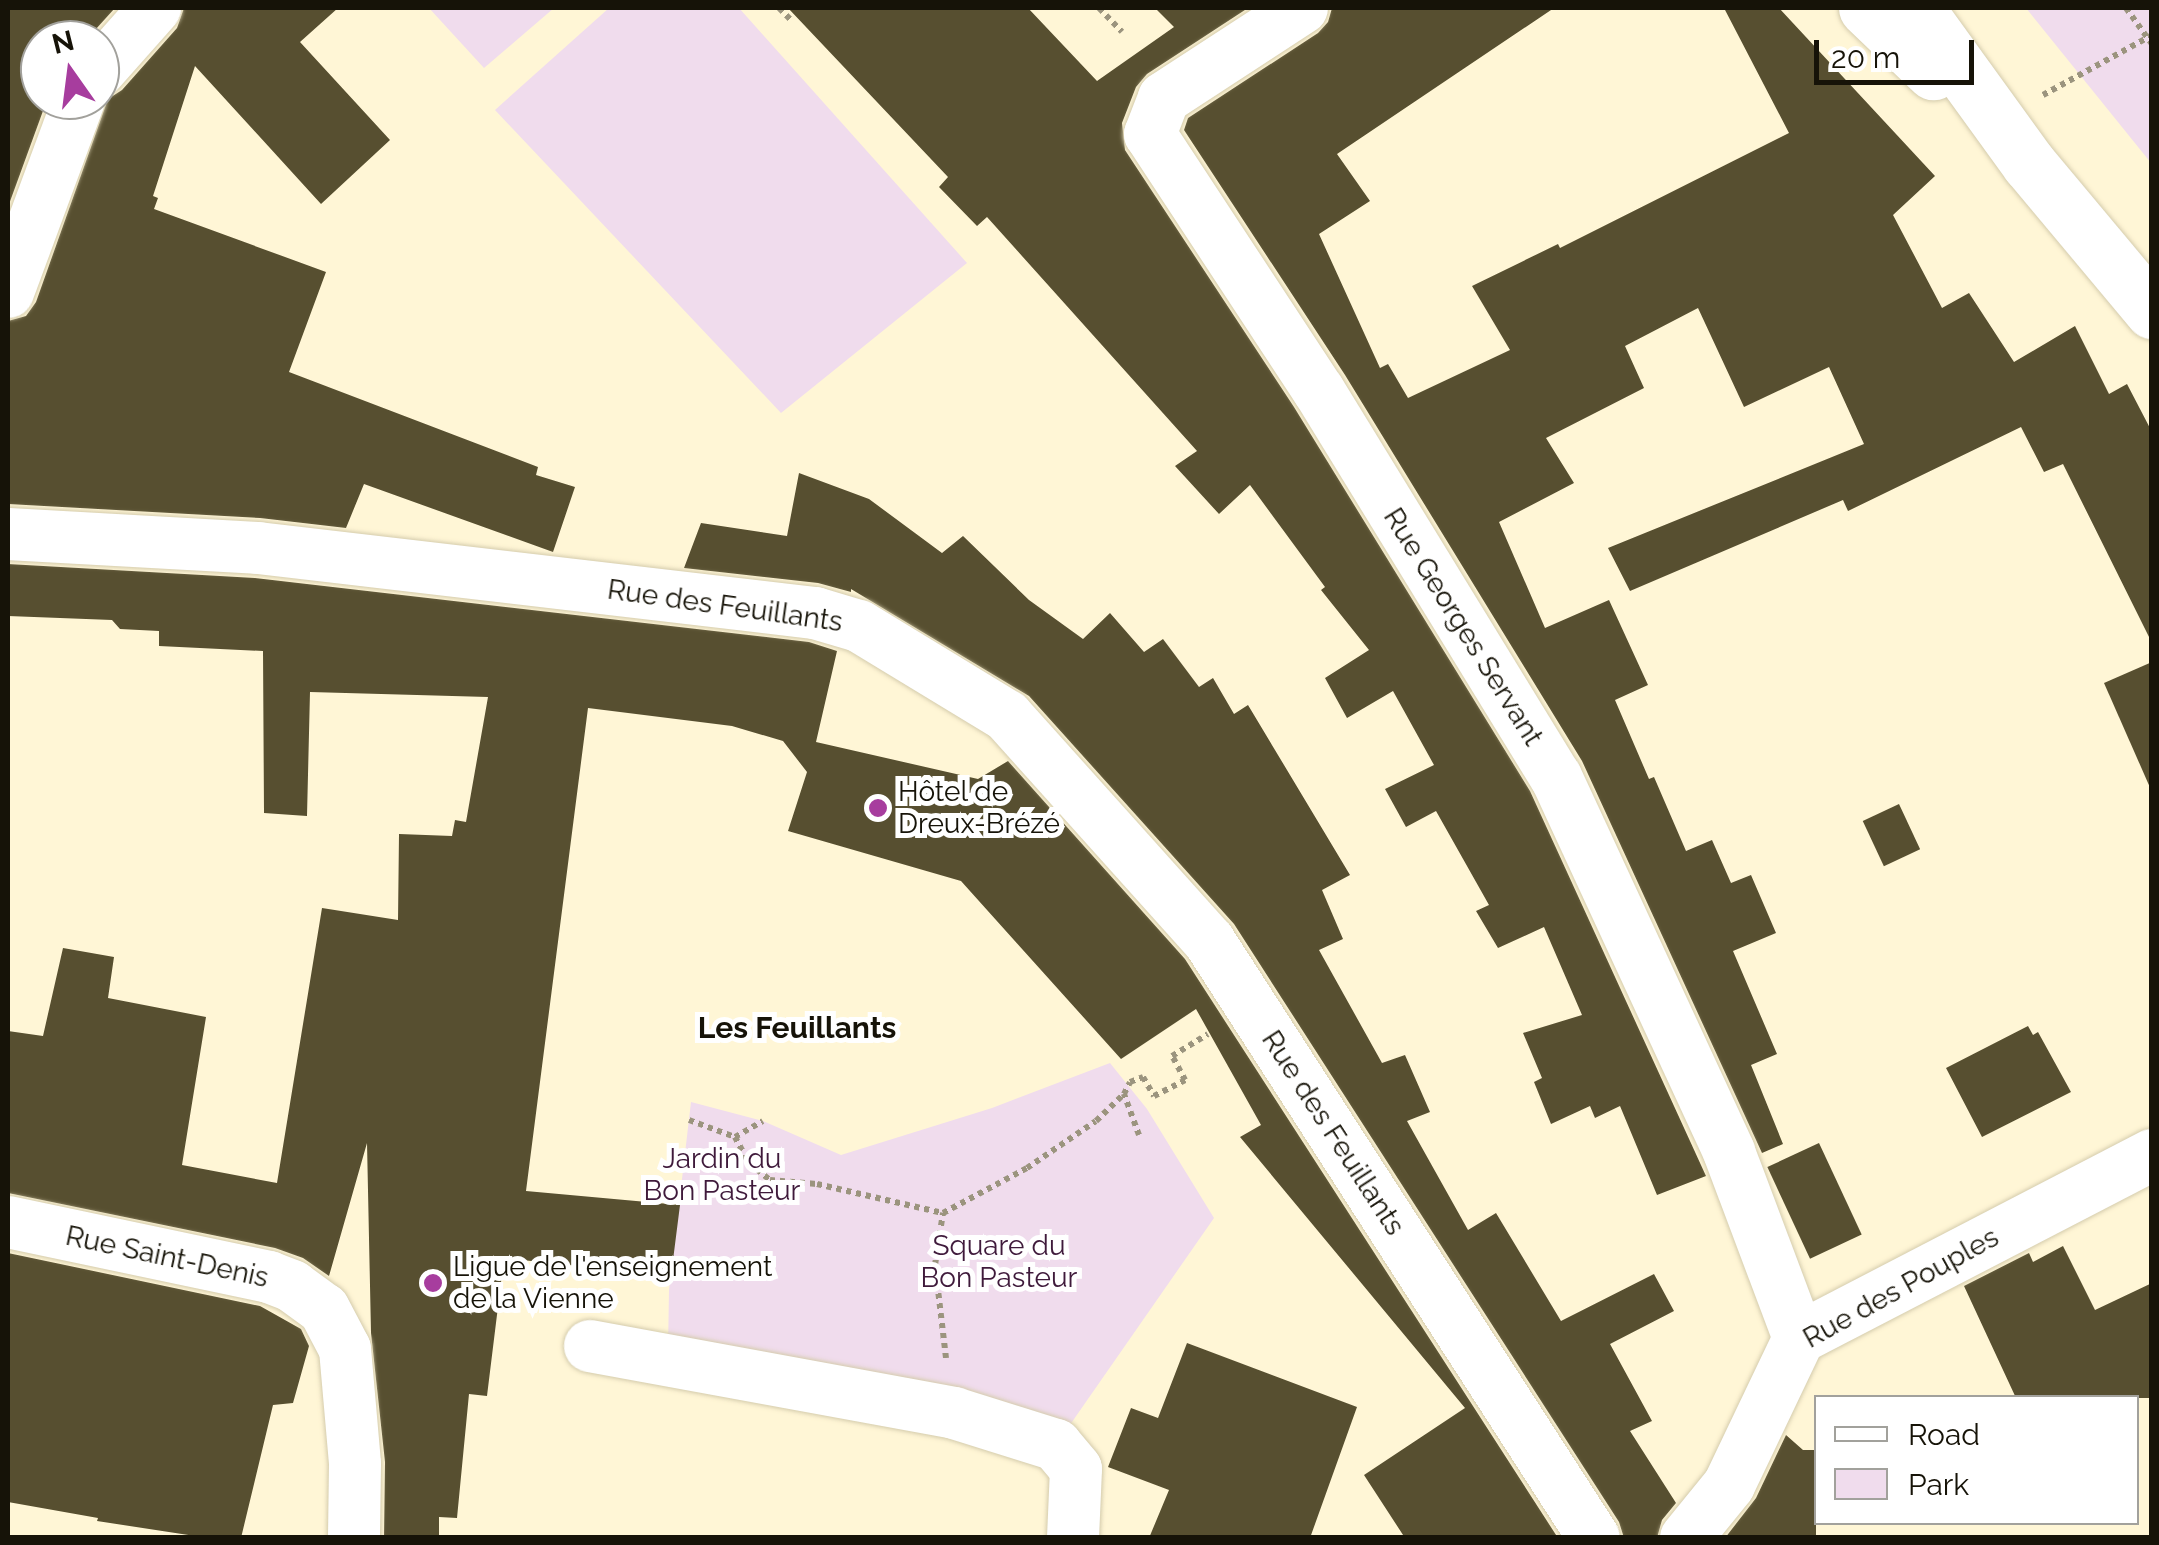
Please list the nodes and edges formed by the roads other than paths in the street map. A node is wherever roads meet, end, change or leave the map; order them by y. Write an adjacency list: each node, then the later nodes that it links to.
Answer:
1 (155, 8): 5 (street)
2 (1302, 8): 13 (street, Rue Georges Servant)
3 (1866, 8): 7 (main road)
4 (1916, 8): 7 (main road)
5 (120, 47)
6 (72, 120): 8 (street)
7 (2014, 143): 9 (main road)
8 (8, 292)
9 (2152, 310)
10 (8, 534): 17 (street, Rue des Feuillants)
11 (2152, 1155): 13 (street, Rue des Pouples)
12 (8, 1222): 15 (street, Rue Saint-Denis)
13 (1799, 1338): 18 (street, Rue des Pouples)
14 (590, 1346): 16 (street)
15 (354, 1538)
16 (1073, 1538)
17 (1594, 1538)
18 (1686, 1538)

